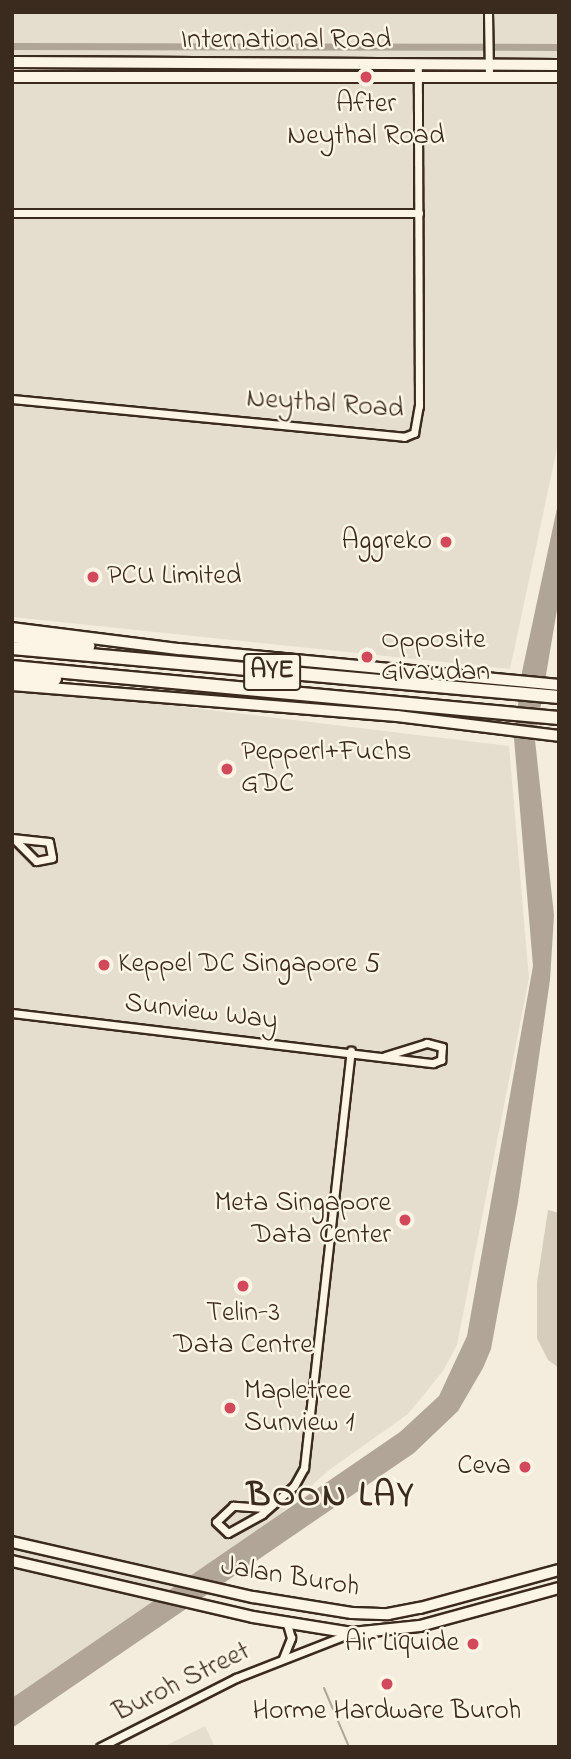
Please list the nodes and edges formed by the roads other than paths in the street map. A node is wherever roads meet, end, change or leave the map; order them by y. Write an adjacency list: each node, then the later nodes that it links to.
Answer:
1 (488, 12): 2 (street)
2 (488, 60): 4 (main road, International Road); 5 (main road, International Road); 9 (street)
3 (12, 62): 4 (main road, International Road)
4 (418, 65): 7 (street, Neythal Road)
5 (559, 65)
6 (12, 77): 7 (main road, International Road)
7 (419, 77): 9 (main road, International Road); 10 (street, Neythal Road)
8 (559, 77): 9 (main road, International Road)
9 (489, 78)
10 (419, 212): 11 (street); 12 (street, Neythal Road)
11 (12, 213)
12 (12, 399)
13 (12, 628): 21 (main road)
14 (12, 636): 16 (highway)
15 (12, 648): 16 (highway, AYE)
16 (146, 659): 23 (highway, AYE)
17 (12, 667): 18 (highway, AYE)
18 (82, 674): 19 (highway); 24 (highway, AYE)
19 (12, 678)
20 (12, 684): 25 (main road)
21 (559, 685)
22 (559, 691): 23 (highway)
23 (552, 696)
24 (556, 719)
25 (559, 736)
26 (13, 839): 26 (street)
27 (12, 1013): 28 (street, Sunview Way)
28 (351, 1051): 29 (street, Sunview Way); 30 (street)
29 (386, 1056): 29 (street, Sunview Way)
30 (264, 1508): 30 (street)
31 (12, 1542): 33 (main road, Jalan Buroh)
32 (12, 1561): 35 (main road, Jalan Buroh)
33 (559, 1570)
34 (559, 1588): 36 (main road, Jalan Buroh)
35 (287, 1624): 36 (main road, Jalan Buroh); 37 (street, Jalan Buroh)
36 (352, 1633): 37 (street, Jalan Buroh)
37 (283, 1658): 38 (street, Buroh Street)
38 (100, 1747)

